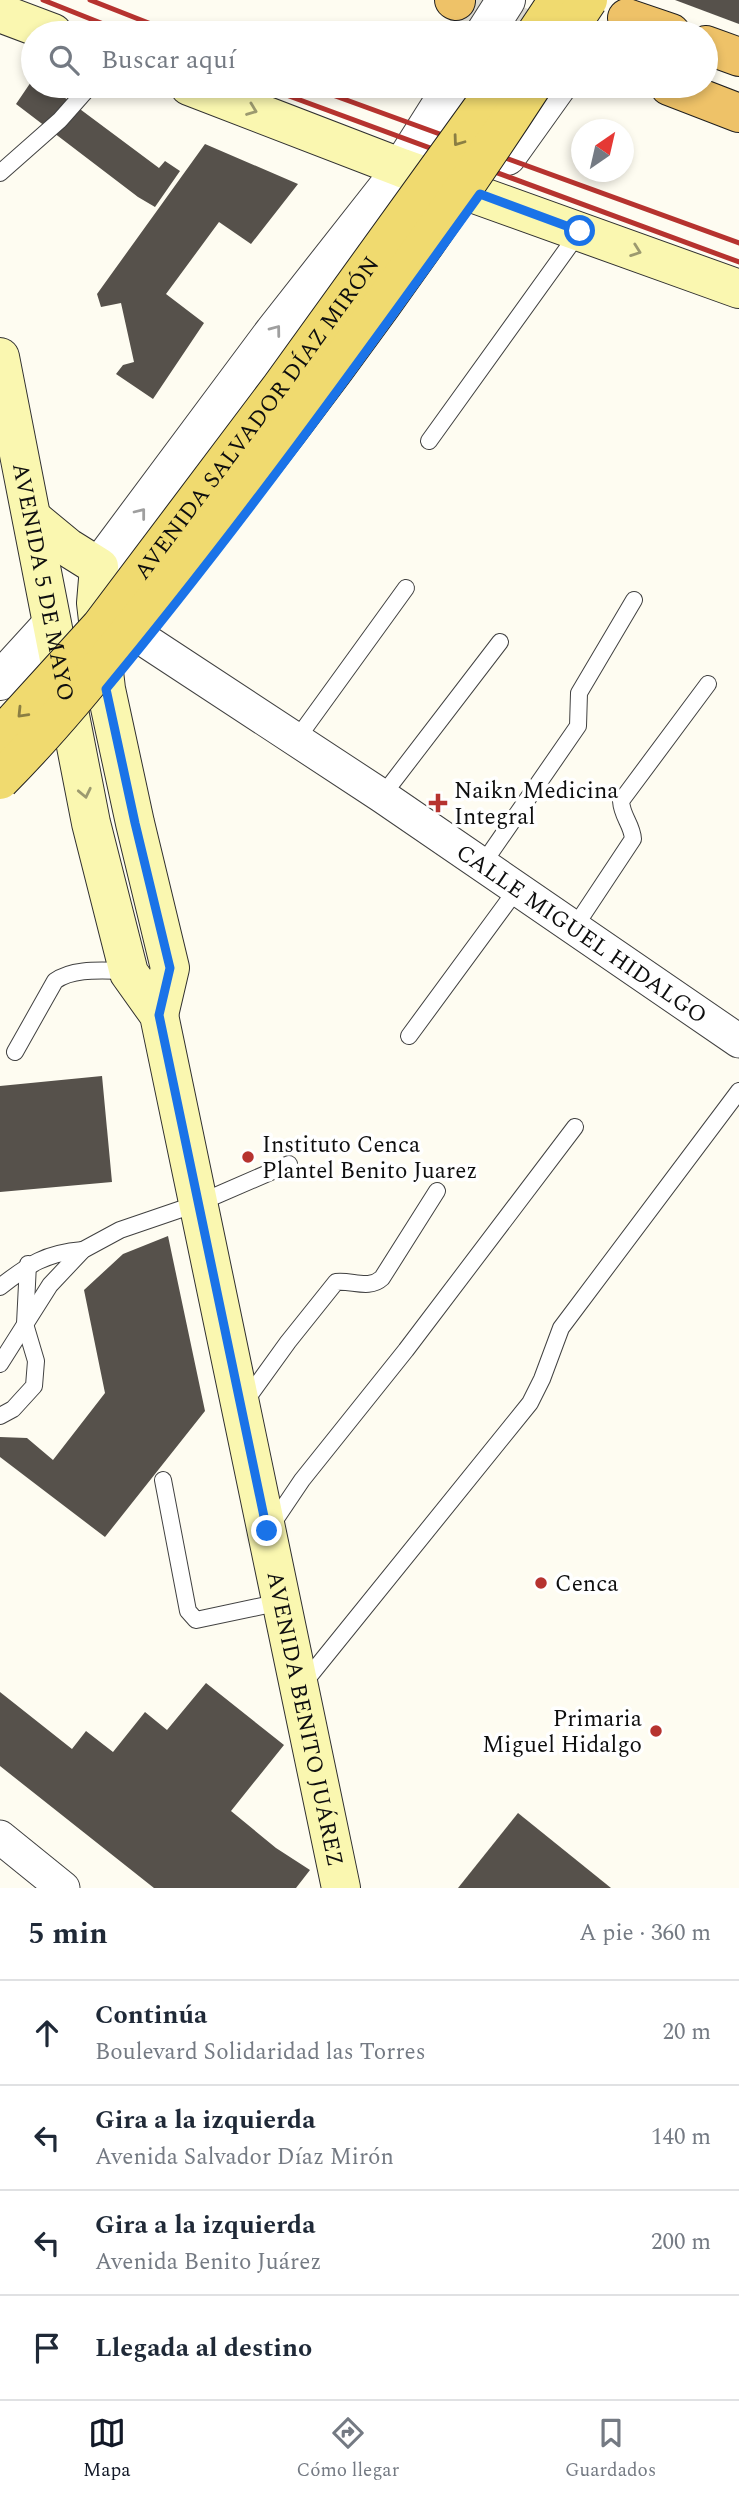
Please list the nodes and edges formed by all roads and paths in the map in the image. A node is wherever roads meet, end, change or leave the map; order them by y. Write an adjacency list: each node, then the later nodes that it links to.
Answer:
1 (506, 0): 7 (street)
2 (558, 0): 8 (main road, bridge)
3 (588, 0): 9 (main road, bridge)
4 (617, 9): 10 (street); 11 (highway)
5 (0, 13): 6 (main road)
6 (21, 21)
7 (493, 21)
8 (544, 21)
9 (574, 21)
10 (602, 21)
11 (644, 21)
12 (718, 50): 13 (highway)
13 (739, 57)
14 (80, 98): 23 (lane)
15 (220, 98): 22 (main road, one-way to 22)
16 (446, 98): 22 (street, AVENIDA SALVADOR DÍAZ MIRÓN)
17 (489, 98): 40 (main road, AVENIDA SALVADOR DÍAZ MIRÓN, one-way to 40, bridge)
18 (524, 98): 43 (main road, AVENIDA SALVADOR DÍAZ MIRÓN, bridge)
19 (548, 98): 24 (street, AVENIDA SALVADOR DÍAZ MIRÓN)
20 (700, 98): 21 (highway)
21 (739, 113)
22 (402, 168): 24 (main road); 30 (street, AVENIDA SALVADOR DÍAZ MIRÓN, one-way to 22)
23 (0, 173)
24 (480, 194): 25 (main road); 34 (street, AVENIDA SALVADOR DÍAZ MIRÓN)
25 (580, 231): 26 (main road, one-way to 26); 28 (lane)
26 (739, 289)
27 (2, 376): 29 (main road, AVENIDA 5 DE MAYO)
28 (429, 441)
29 (32, 518): 30 (main road); 33 (main road, AVENIDA 5 DE MAYO)
30 (99, 567): 38 (main road, AVENIDA BENITO JUÁREZ)
31 (406, 588): 41 (lane)
32 (634, 600): 45 (lane)
33 (51, 625): 36 (street); 39 (main road, AVENIDA 5 DE MAYO)
34 (146, 640): 38 (street, AVENIDA SALVADOR DÍAZ MIRÓN); 41 (street, CALLE MIGUEL HIDALGO)
35 (500, 642): 44 (lane)
36 (0, 681)
37 (708, 684): 47 (lane)
38 (106, 689): 39 (street, AVENIDA SALVADOR DÍAZ MIRÓN); 49 (main road, AVENIDA BENITO JUÁREZ)
39 (71, 726): 43 (street, AVENIDA SALVADOR DÍAZ MIRÓN); 48 (main road, AVENIDA BENITO JUÁREZ, one-way to 48)
40 (0, 737)
41 (296, 740): 44 (street, CALLE MIGUEL HIDALGO)
42 (0, 748): 43 (street)
43 (5, 789)
44 (382, 796): 45 (street, CALLE MIGUEL HIDALGO)
45 (482, 865): 46 (street, CALLE MIGUEL HIDALGO)
46 (517, 889): 47 (street, CALLE MIGUEL HIDALGO); 50 (lane)
47 (574, 928): 51 (street, CALLE MIGUEL HIDALGO)
48 (129, 971): 49 (main road, AVENIDA BENITO JUÁREZ); 52 (lane)
49 (159, 1015): 57 (main road, AVENIDA BENITO JUÁREZ)
50 (409, 1035)
51 (739, 1041)
52 (15, 1052)
53 (739, 1091): 68 (lane)
54 (575, 1127): 66 (lane)
55 (289, 1164): 57 (lane)
56 (437, 1191): 63 (lane)
57 (199, 1203): 58 (lane); 63 (main road, AVENIDA BENITO JUÁREZ)
58 (83, 1250): 59 (lane); 61 (lane)
59 (28, 1264): 60 (lane); 61 (lane)
60 (0, 1287)
61 (25, 1324): 62 (lane); 64 (lane)
62 (0, 1364)
63 (241, 1408): 66 (main road, AVENIDA BENITO JUÁREZ)
64 (0, 1416)
65 (163, 1480): 67 (lane)
66 (267, 1531): 67 (main road, AVENIDA BENITO JUÁREZ)
67 (281, 1602): 68 (main road, AVENIDA BENITO JUÁREZ)
68 (299, 1689): 71 (main road, AVENIDA BENITO JUÁREZ)
69 (0, 1837): 70 (street)
70 (63, 1888)
71 (341, 1888)

